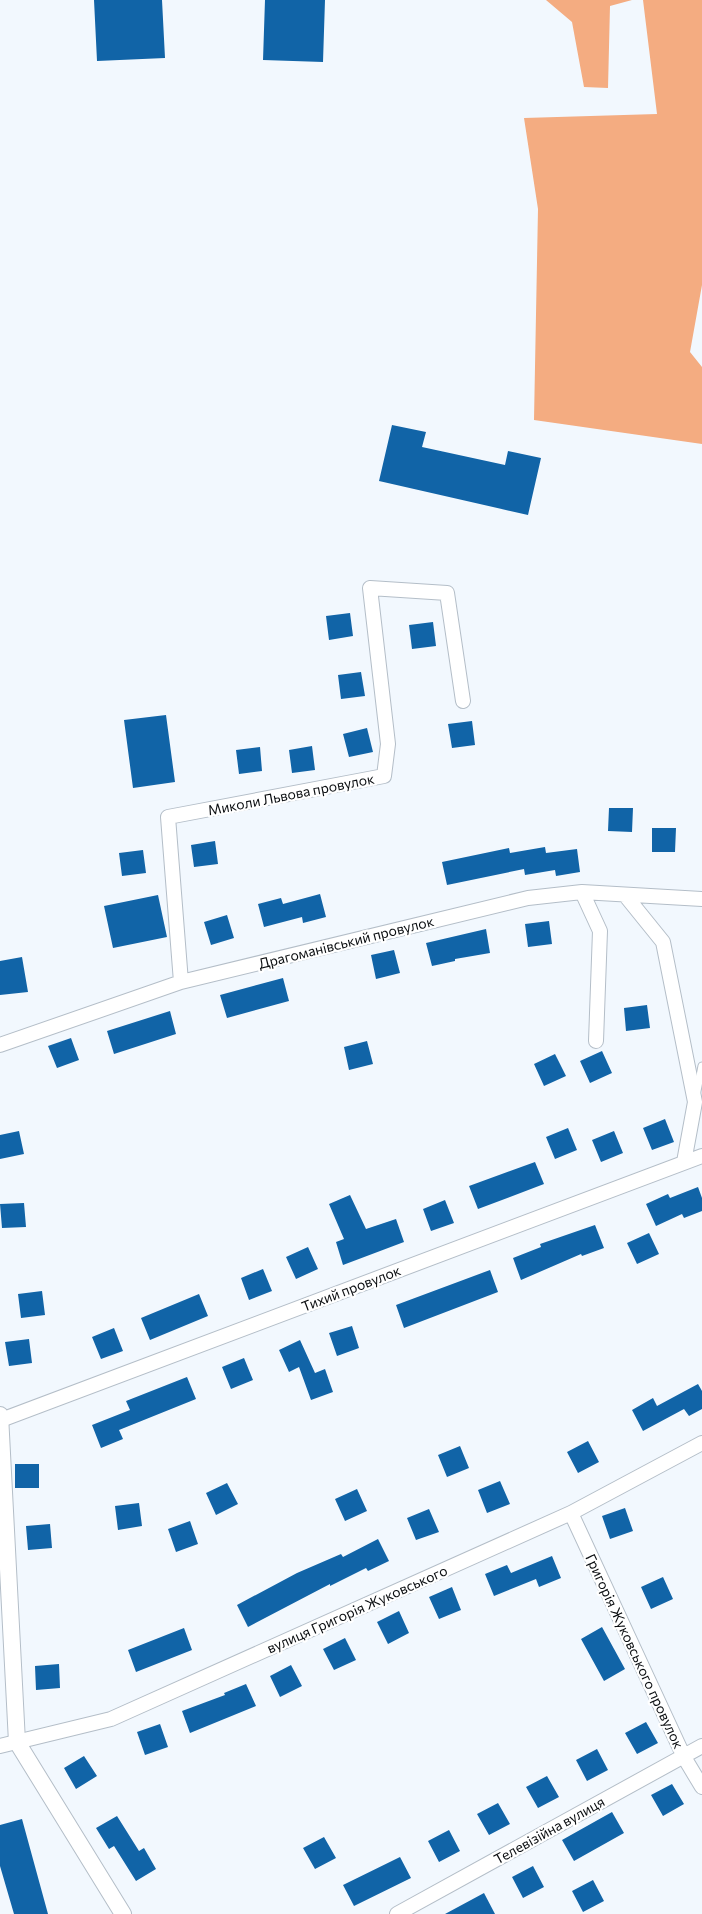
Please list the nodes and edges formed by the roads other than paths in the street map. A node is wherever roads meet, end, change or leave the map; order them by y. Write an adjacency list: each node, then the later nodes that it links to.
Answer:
1 (463, 701): 5 (street, Миколи Львова провулок)
2 (582, 892): 3 (street, Драгоманівський провулок); 5 (street, Драгоманівський провулок); 6 (street)
3 (625, 895): 4 (street, Драгоманівський провулок); 9 (street)
4 (702, 899)
5 (181, 982): 7 (street, Драгоманівський провулок)
6 (596, 1042)
7 (0, 1045)
8 (702, 1066): 9 (lane)
9 (694, 1102): 11 (street)
10 (702, 1156): 11 (street, Тихий провулок)
11 (684, 1162): 12 (street, Тихий провулок)
12 (0, 1417): 15 (street)
13 (702, 1443): 14 (street, вулиця Григорія Жуковського)
14 (571, 1513): 16 (street, вулиця Григорія Жуковського); 19 (street, Григорія Жуковського провулок)
15 (5, 1595): 16 (street)
16 (17, 1742): 17 (street, вулиця Григорія Жуковського); 21 (street)
17 (0, 1746)
18 (702, 1746): 19 (street, Телевізійна вулиця)
19 (684, 1757): 20 (street, Григорія Жуковського провулок); 22 (street, Телевізійна вулиця)
20 (702, 1787)
21 (123, 1914)
22 (397, 1914)

